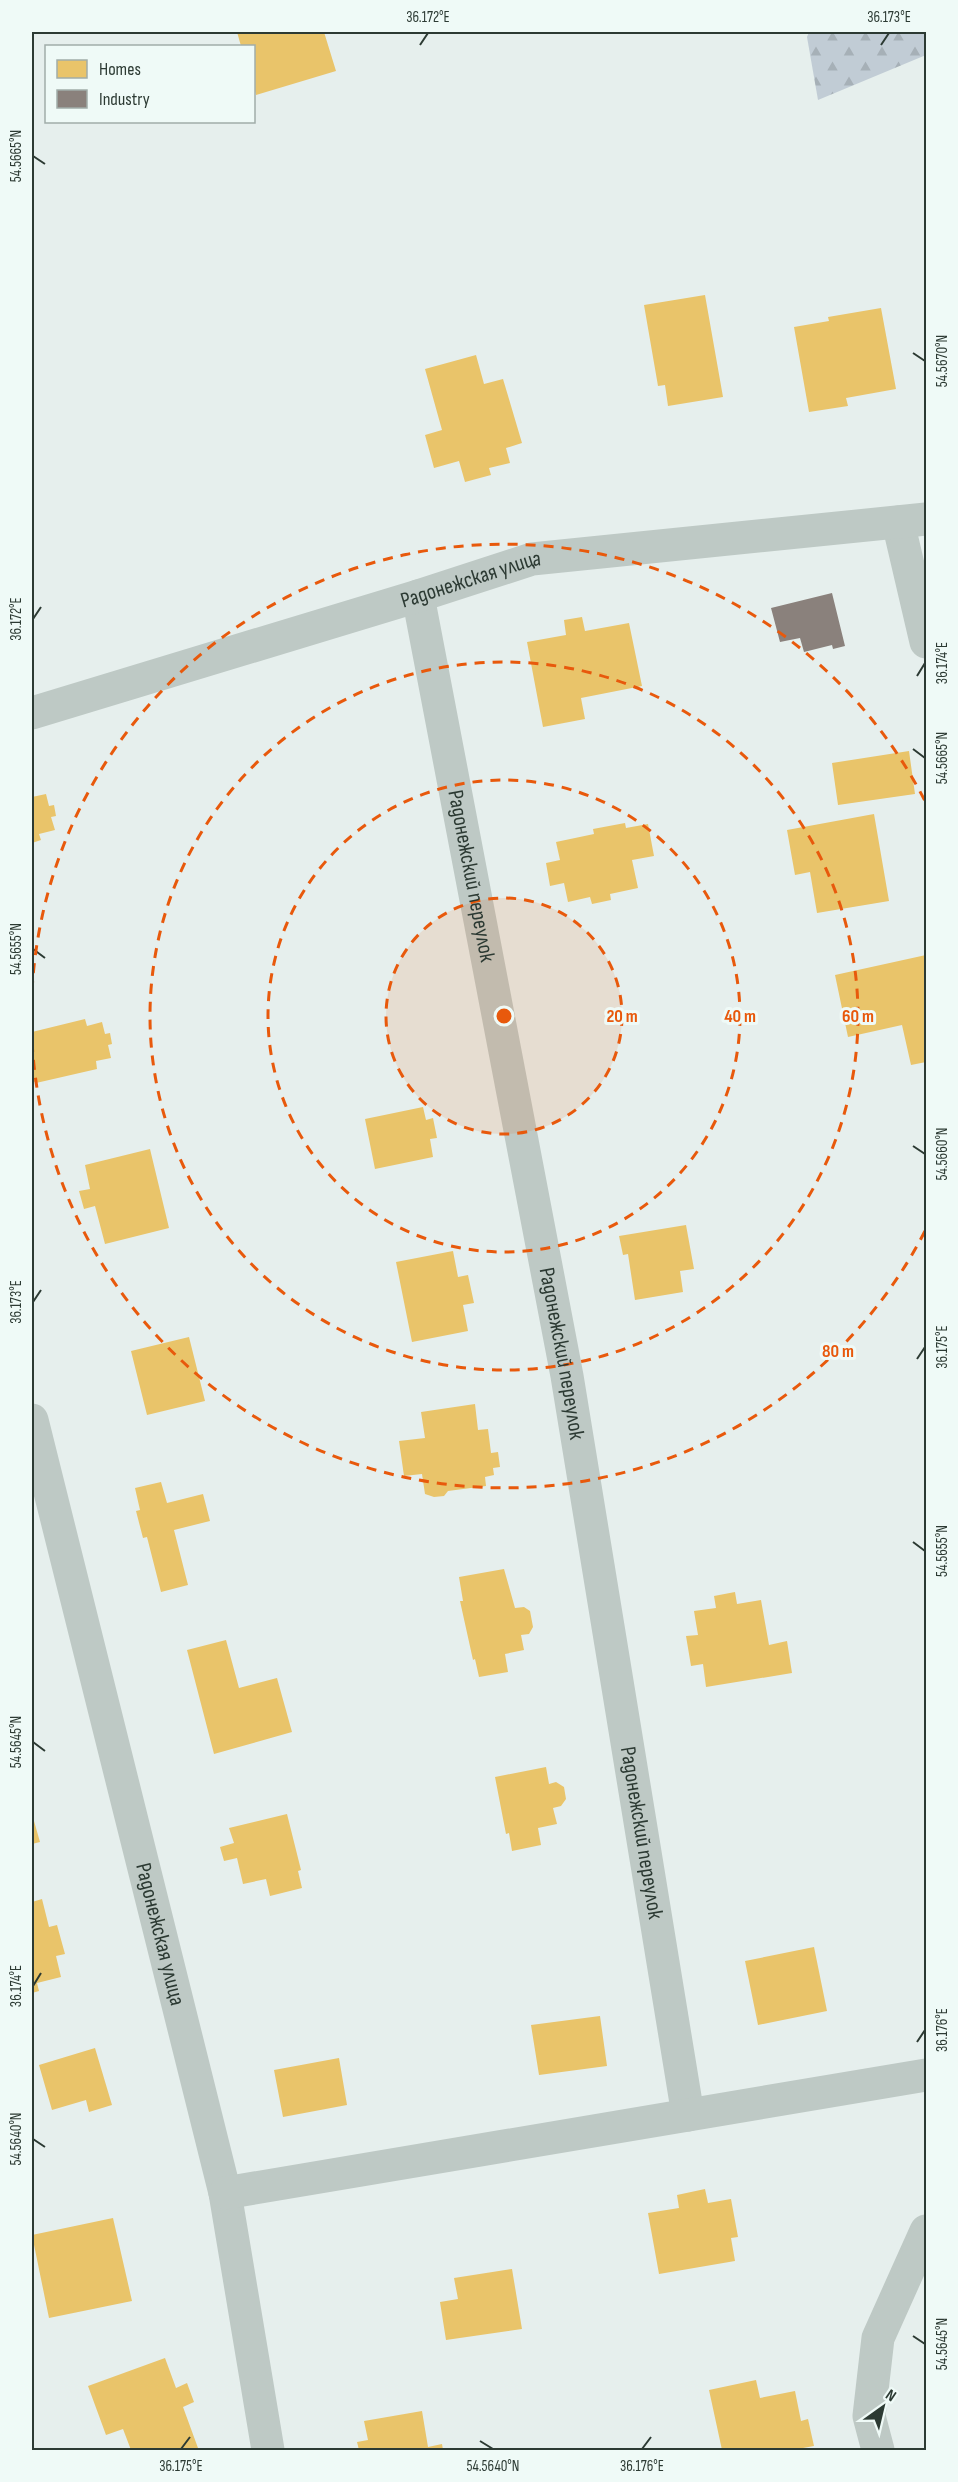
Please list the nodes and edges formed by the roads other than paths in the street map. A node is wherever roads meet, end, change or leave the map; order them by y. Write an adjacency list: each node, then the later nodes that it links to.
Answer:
1 (912, 521): 2 (street, Радонежская улица); 3 (street)
2 (418, 596): 4 (street, Радонежская улица); 7 (street, Радонежский переулок)
3 (927, 642)
4 (32, 713)
5 (32, 1420): 8 (street, Радонежская улица)
6 (927, 2075): 7 (street)
7 (688, 2115): 8 (street)
8 (225, 2193): 10 (street, Радонежская улица)
9 (927, 2231): 11 (street)
10 (268, 2451)
11 (878, 2451)

